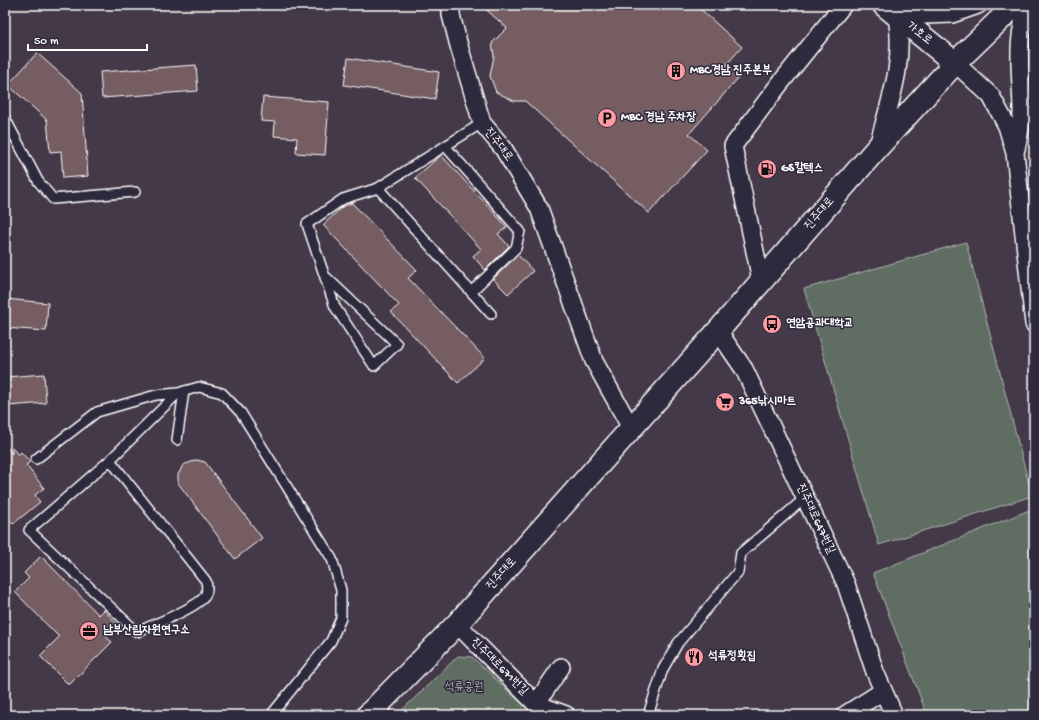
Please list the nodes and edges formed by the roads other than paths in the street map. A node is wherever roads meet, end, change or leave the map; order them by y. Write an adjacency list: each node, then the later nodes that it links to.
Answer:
1 (843, 5): 16 (street)
2 (978, 5): 6 (street)
3 (1015, 5): 7 (street, 진주대로)
4 (1029, 5): 12 (street)
5 (450, 6): 9 (street, 진주대로)
6 (890, 11): 7 (street, 가호로); 11 (street)
7 (955, 63): 11 (street, 진주대로); 12 (street)
8 (5, 118): 14 (lane)
9 (482, 124): 10 (lane); 22 (street, 진주대로)
10 (446, 147): 13 (lane); 17 (lane)
11 (878, 147): 16 (street, 진주대로)
12 (1015, 153): 19 (street)
13 (378, 188): 15 (lane); 17 (lane)
14 (135, 192)
15 (325, 276): 15 (lane)
16 (762, 280): 20 (street, 진주대로)
17 (471, 292): 18 (lane)
18 (491, 314)
19 (1034, 324)
20 (718, 331): 22 (street, 진주대로); 26 (street, 진주대로647번길)
21 (181, 392): 23 (lane); 24 (lane); 25 (lane); 32 (lane)
22 (631, 428): 27 (street, 진주대로)
23 (177, 440)
24 (36, 459)
25 (110, 460): 25 (lane)
26 (805, 498): 29 (street, 진주대로647번길); 34 (lane)
27 (457, 624): 30 (street, 진주대로671번길); 31 (street, 진주대로)
28 (561, 667): 30 (street)
29 (884, 691): 35 (street); 36 (street, 진주대로647번길)
30 (536, 704): 33 (street, 진주대로671번길)
31 (368, 714)
32 (271, 715)
33 (566, 715)
34 (648, 715)
35 (845, 715)
36 (894, 715)

